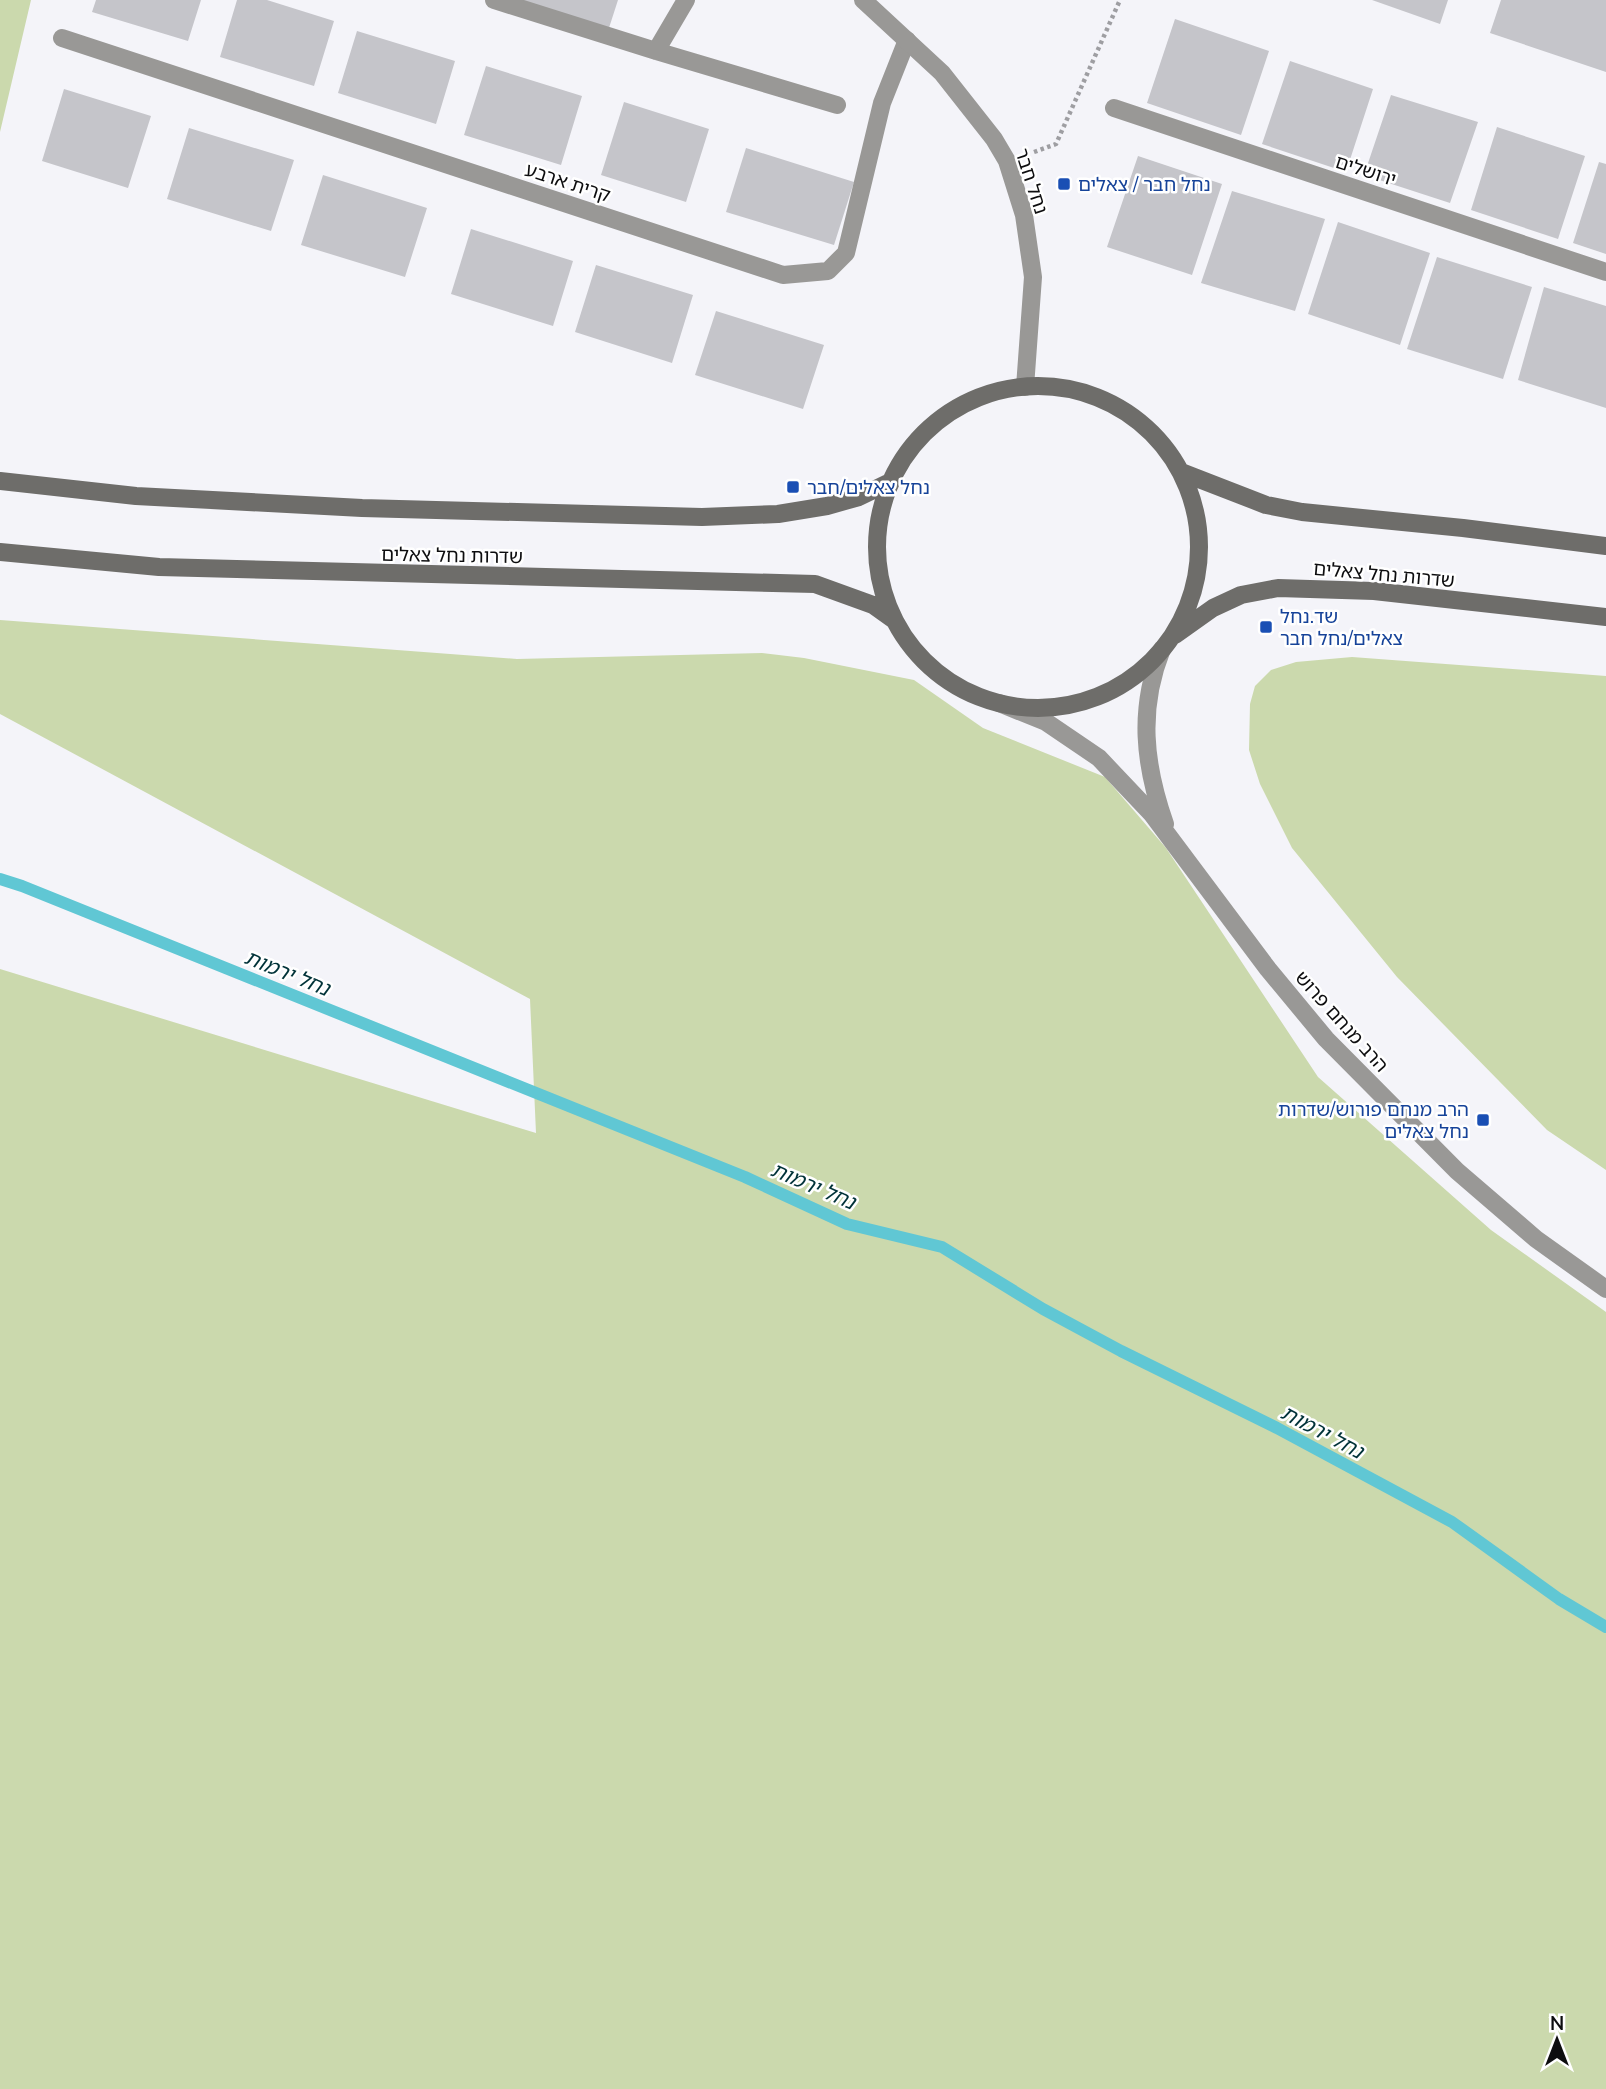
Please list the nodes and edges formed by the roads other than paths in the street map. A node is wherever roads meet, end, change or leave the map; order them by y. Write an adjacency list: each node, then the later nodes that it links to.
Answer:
1 (494, 0): 6 (street)
2 (686, 0): 6 (street)
3 (863, 0): 5 (street, נחל חבר)
4 (62, 38): 5 (street, קרית ארבע)
5 (907, 40): 10 (street, נחל חבר)
6 (656, 51): 7 (street)
7 (837, 105)
8 (1114, 108): 9 (street, ירושלים)
9 (1606, 272)
10 (1025, 387): 11 (main road); 13 (main road)
11 (1181, 472): 14 (main road); 18 (main road)
12 (0, 481): 13 (main road)
13 (890, 482): 17 (main road)
14 (1606, 546)
15 (0, 552): 17 (main road, שדרות נחל צאלים)
16 (1606, 617): 18 (main road, שדרות נחל צאלים)
17 (894, 620): 19 (main road)
18 (1167, 643): 19 (main road); 20 (street, הרב מנחם פרוש)
19 (999, 703): 20 (street, הרב מנחם פרוש)
20 (1170, 837): 21 (street, הרב מנחם פרוש)
21 (1606, 1289)

